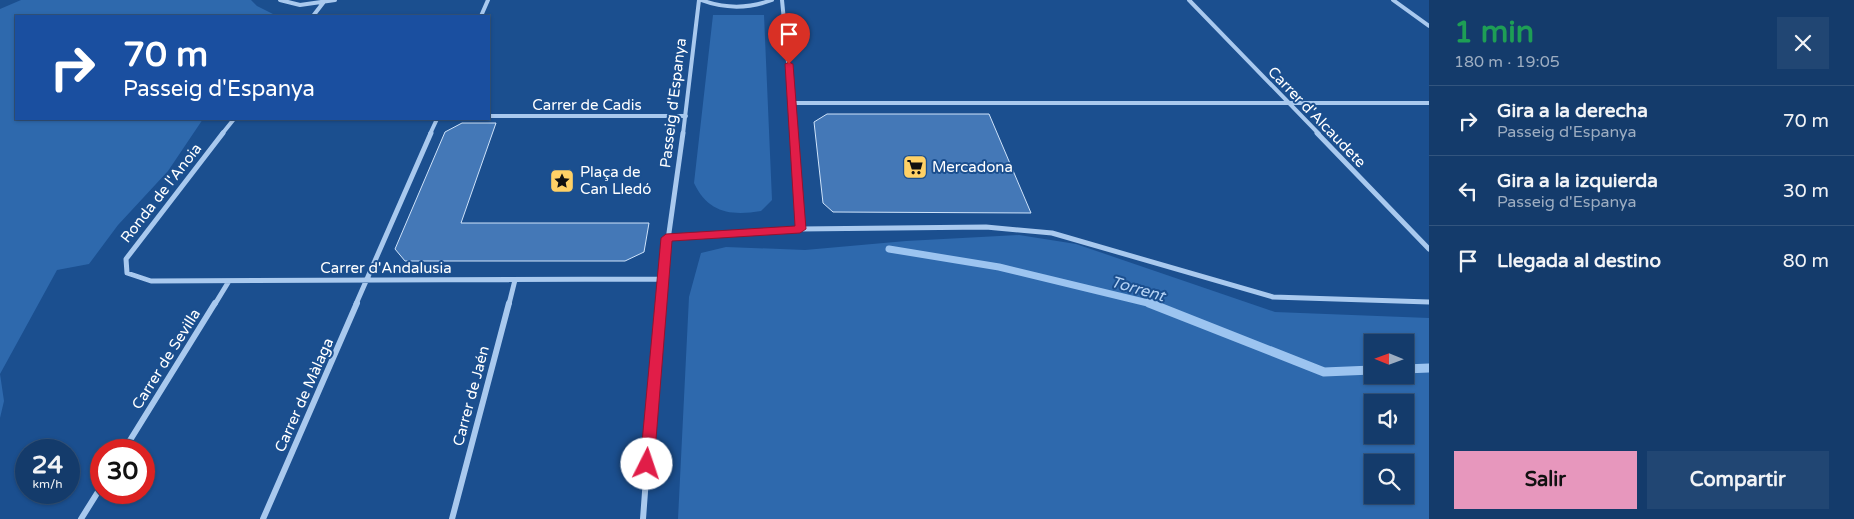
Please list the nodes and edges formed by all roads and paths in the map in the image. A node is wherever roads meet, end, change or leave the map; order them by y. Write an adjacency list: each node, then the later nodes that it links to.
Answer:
1 (280, 0): 9 (street)
2 (335, 0): 9 (street)
3 (488, 0): 11 (street)
4 (700, 0): 5 (street, Passeig d'Espanya); 17 (street, Passeig d'Espanya)
5 (772, 0)
6 (782, 0): 13 (street)
7 (1189, 0): 15 (street, Carrer d'Alcaudete)
8 (1394, 0): 12 (street)
9 (323, 3): 10 (street)
10 (314, 15)
11 (481, 15)
12 (1429, 26)
13 (793, 103): 15 (street); 20 (street)
14 (1429, 103): 15 (street)
15 (1288, 104): 22 (street, Carrer d'Alcaudete)
16 (490, 116): 17 (street, Carrer de Cadis)
17 (686, 116): 21 (street, Passeig d'Espanya)
18 (233, 120): 23 (street, Ronda de l'Anoia)
19 (437, 120): 25 (street, Carrer de Màlaga)
20 (800, 229): 21 (street); 28 (street)
21 (666, 238): 24 (street, Passeig d'Espanya)
22 (1429, 248)
23 (126, 258): 27 (street, Carrer d'Andalusia)
24 (661, 279): 26 (street, Carrer d'Andalusia); 34 (street, Passeig d'Espanya)
25 (368, 280): 26 (street, Carrer d'Andalusia); 27 (street, Carrer d'Andalusia); 32 (street, Carrer de Màlaga)
26 (515, 280): 33 (street, Carrer de Jaén)
27 (229, 281): 29 (street, Carrer de Sevilla)
28 (1429, 302)
29 (131, 439)
30 (90, 504): 31 (street)
31 (81, 519)
32 (263, 519)
33 (452, 519)
34 (643, 519)

